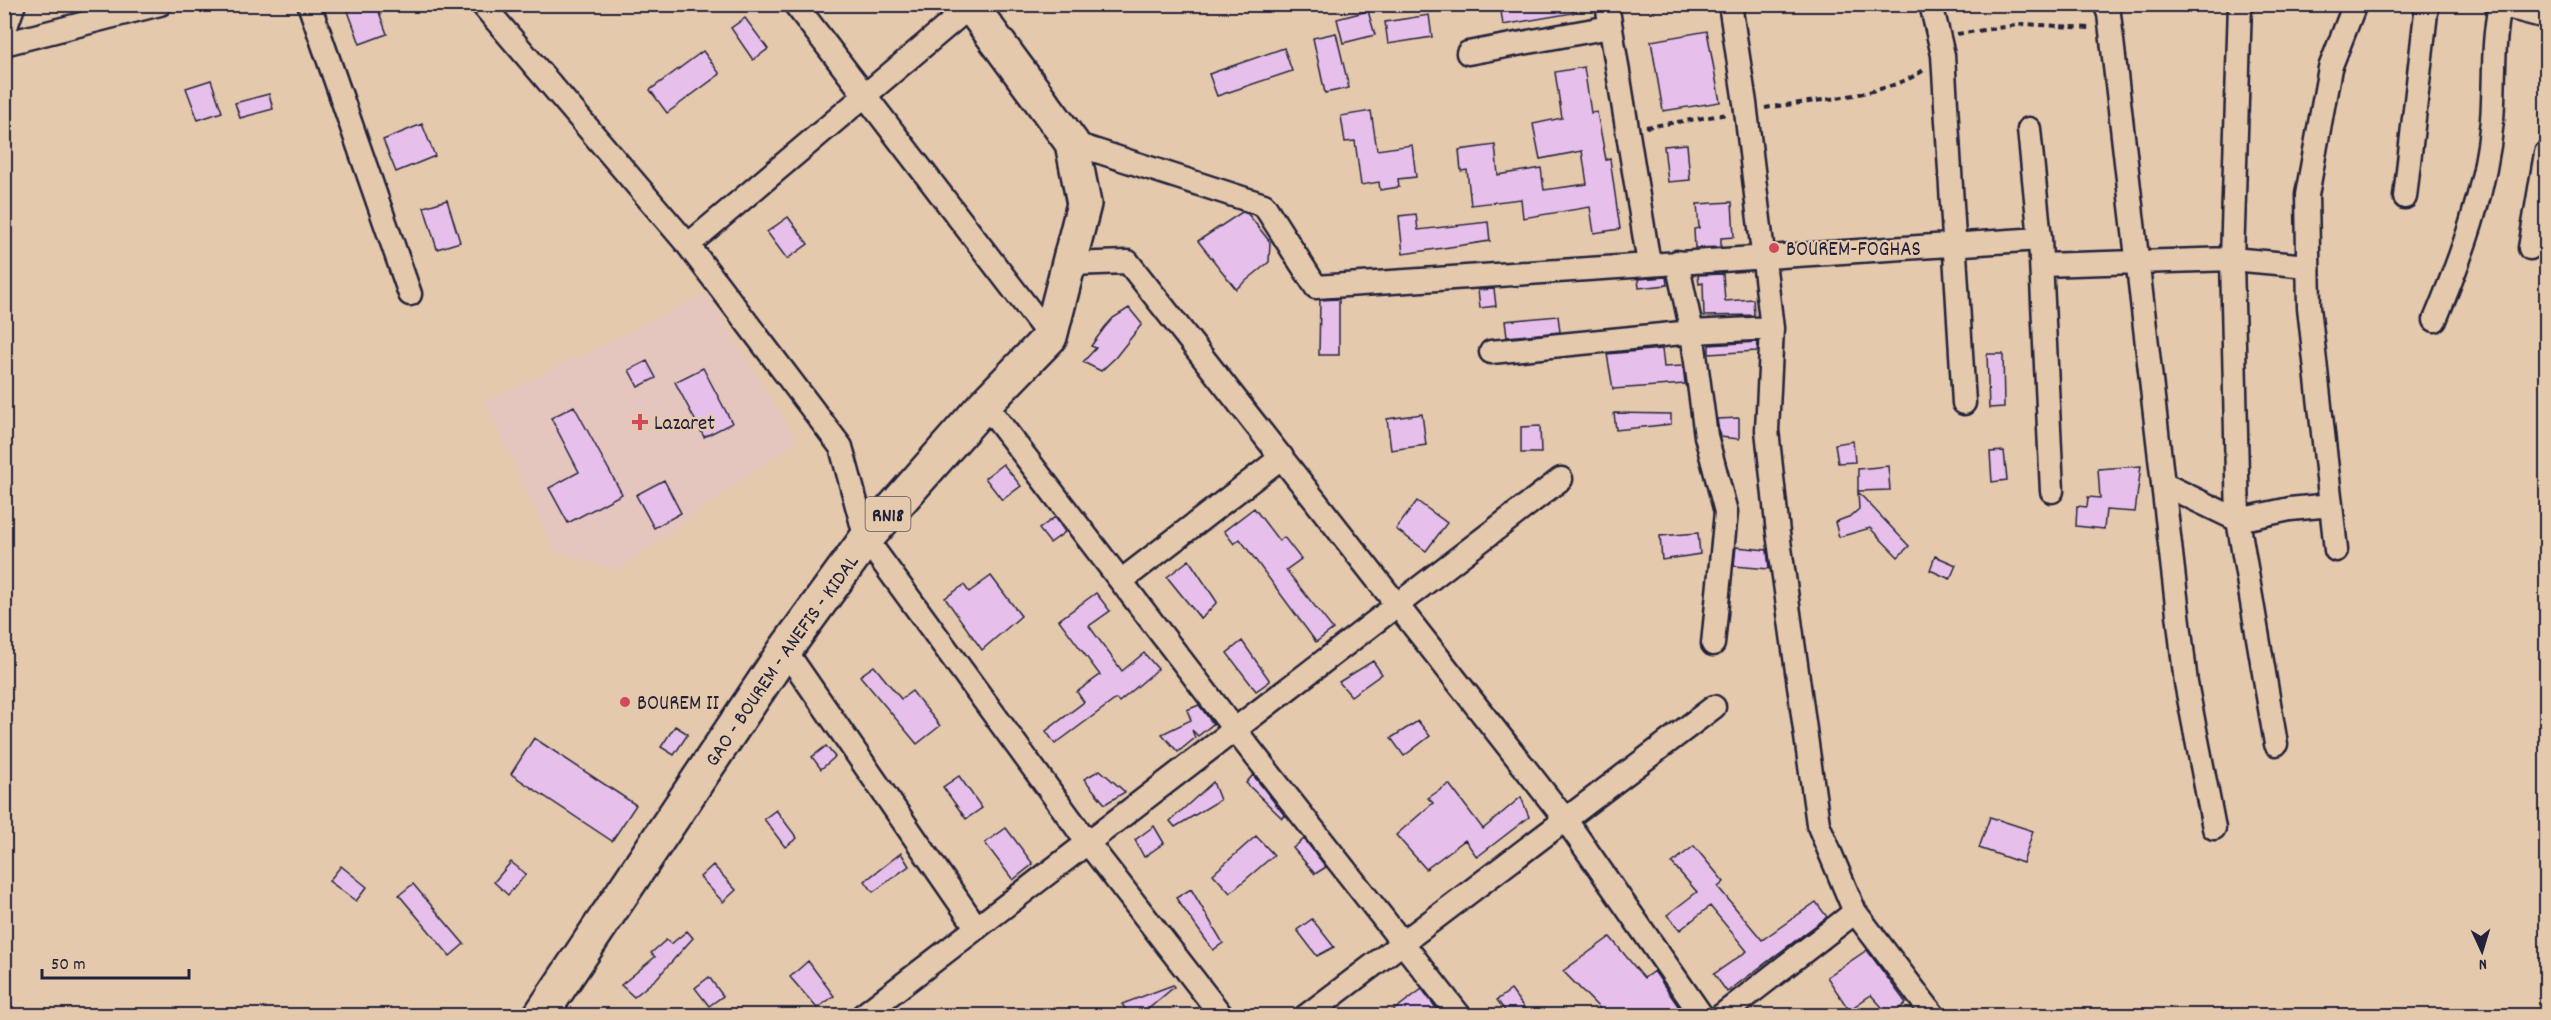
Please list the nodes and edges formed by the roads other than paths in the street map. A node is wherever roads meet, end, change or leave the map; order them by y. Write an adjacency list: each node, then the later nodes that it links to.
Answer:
1 (14, 4): 17 (street)
2 (159, 4): 18 (street)
3 (309, 4): 37 (street)
4 (482, 4): 27 (street)
5 (795, 4): 20 (street)
6 (1607, 4): 16 (street)
7 (1730, 4): 29 (street)
8 (1931, 4): 26 (street)
9 (2240, 4): 30 (street)
10 (2355, 4): 36 (street)
11 (2427, 4): 24 (street)
12 (968, 5): 20 (street); 22 (main road, GAO - BOUREM - ANEFIS - KIDAL / RN18)
13 (2498, 5): 15 (street); 38 (street)
14 (2107, 9): 32 (street)
15 (2547, 17)
16 (1610, 27): 19 (street); 34 (street)
17 (4, 32)
18 (4, 44)
19 (1468, 52)
20 (866, 96): 27 (street); 41 (street)
21 (2029, 129): 25 (street)
22 (1072, 143): 33 (main road, GAO - BOUREM - ANEFIS - KIDAL / RN18); 34 (street)
23 (2547, 153): 28 (street)
24 (2404, 197)
25 (2040, 239): 26 (street); 35 (street)
26 (1953, 244): 29 (street); 43 (street)
27 (688, 245): 51 (street)
28 (2530, 249)
29 (1764, 257): 31 (street); 39 (street)
30 (2232, 259): 32 (street); 36 (street); 50 (street)
31 (1677, 262): 34 (street); 40 (street)
32 (2137, 262): 35 (street); 47 (street)
33 (1069, 264): 41 (main road, GAO - BOUREM - ANEFIS - KIDAL / RN18); 45 (street)
34 (1649, 264)
35 (2042, 265): 48 (street)
36 (2308, 266): 49 (street)
37 (410, 294)
38 (2435, 320)
39 (1772, 328): 40 (street); 63 (street)
40 (1692, 332): 42 (street); 55 (street)
41 (1050, 337): 44 (main road, GAO - BOUREM - ANEFIS - KIDAL / RN18)
42 (1491, 352)
43 (1964, 403)
44 (985, 404): 51 (main road, GAO - BOUREM - ANEFIS - KIDAL / RN18); 53 (street)
45 (1282, 457): 53 (street); 54 (street)
46 (1561, 479): 54 (street)
47 (2163, 484): 50 (street); 61 (street)
48 (2052, 491)
49 (2331, 505): 50 (street); 52 (street)
50 (2238, 520): 59 (street)
51 (866, 539): 56 (main road, GAO - BOUREM - ANEFIS - KIDAL / RN18); 62 (street)
52 (2336, 550)
53 (1121, 581): 58 (street)
54 (1397, 606): 58 (street); 60 (street)
55 (1713, 644)
56 (785, 650): 64 (street); 66 (main road, GAO - BOUREM - ANEFIS - KIDAL / RN18)
57 (1714, 707): 60 (street)
58 (1234, 730): 62 (street); 65 (street)
59 (2276, 744)
60 (1565, 819): 65 (street); 71 (street)
61 (2214, 828)
62 (1088, 843): 64 (street); 68 (street)
63 (1855, 912): 72 (street); 73 (street)
64 (977, 928): 67 (street)
65 (1403, 940): 69 (street); 70 (street)
66 (540, 1016)
67 (862, 1016)
68 (1222, 1016)
69 (1306, 1016)
70 (1460, 1016)
71 (1702, 1016)
72 (1721, 1016)
73 (1934, 1016)

